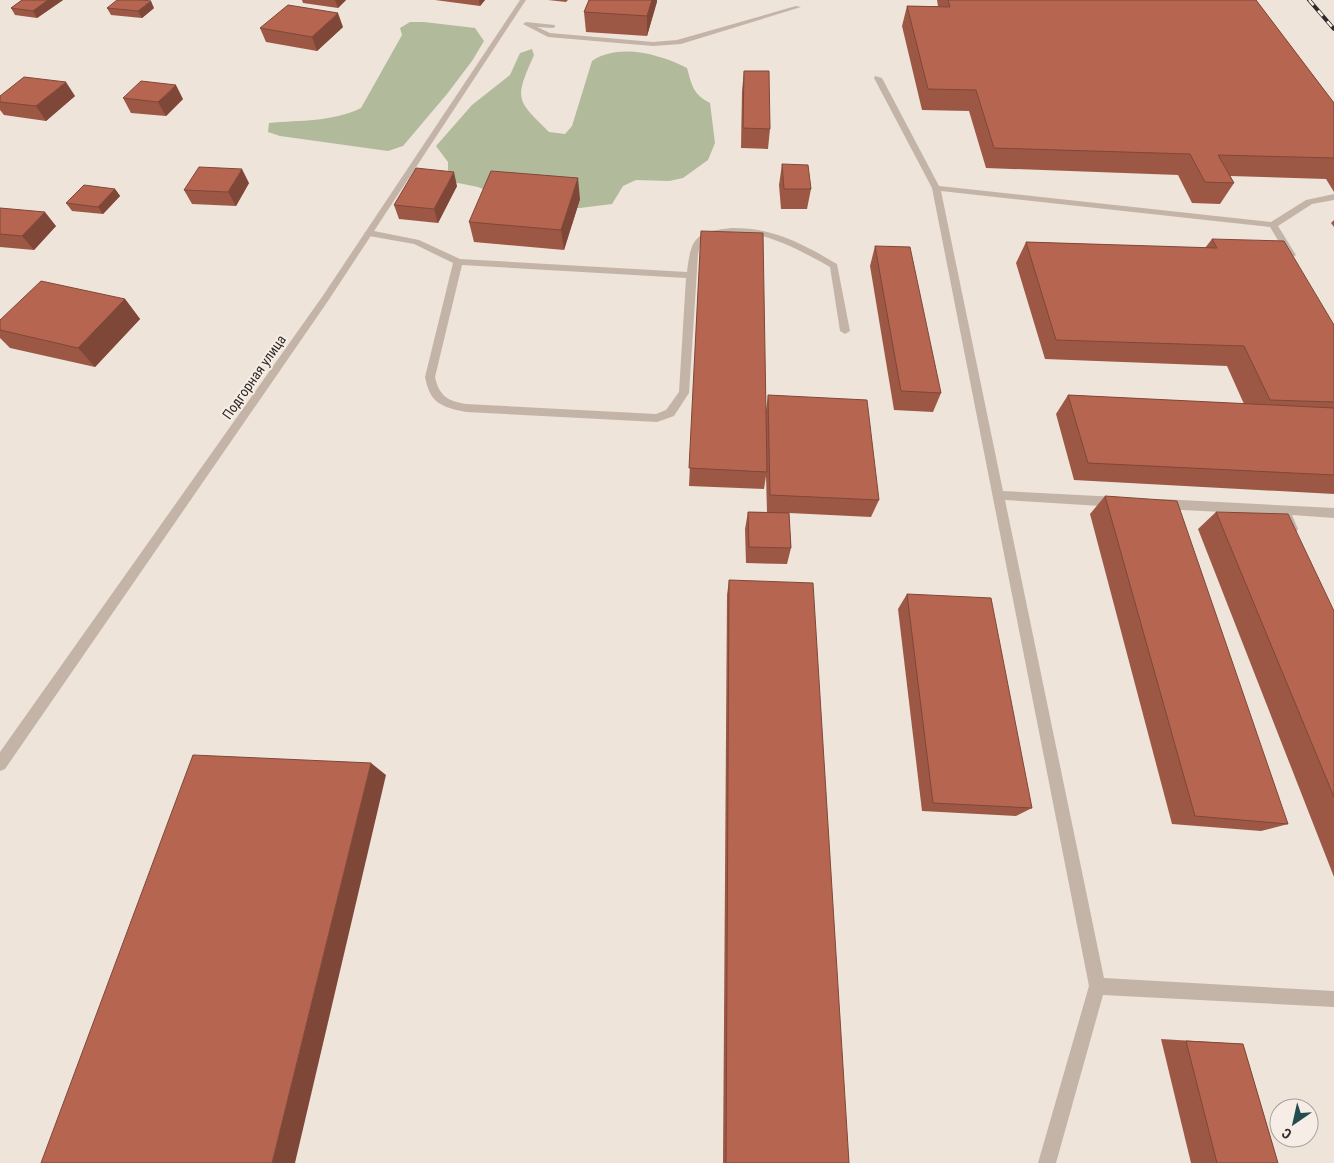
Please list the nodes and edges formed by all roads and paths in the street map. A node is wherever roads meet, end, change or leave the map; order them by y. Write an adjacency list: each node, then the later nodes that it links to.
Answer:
1 (523, 0): 3 (street, Подгорная улица)
2 (798, 7): 4 (street)
3 (511, 16): 4 (street); 10 (street, Подгорная улица)
4 (526, 24): 5 (street)
5 (553, 26)
6 (878, 78): 7 (street)
7 (936, 188): 9 (street); 15 (street)
8 (1334, 197): 9 (street)
9 (1273, 225): 11 (street)
10 (369, 233): 12 (street); 21 (street, Подгорная улица)
11 (1294, 261)
12 (458, 262): 13 (street); 13 (street)
13 (692, 275): 14 (street)
14 (845, 331)
15 (998, 495): 16 (street); 22 (street)
16 (1126, 502)
17 (1146, 503): 18 (street)
18 (1284, 510): 19 (street); 20 (street)
19 (1334, 513)
20 (1295, 536)
21 (0, 764)
22 (1097, 986): 23 (street); 24 (street)
23 (1334, 999)
24 (1048, 1163)

